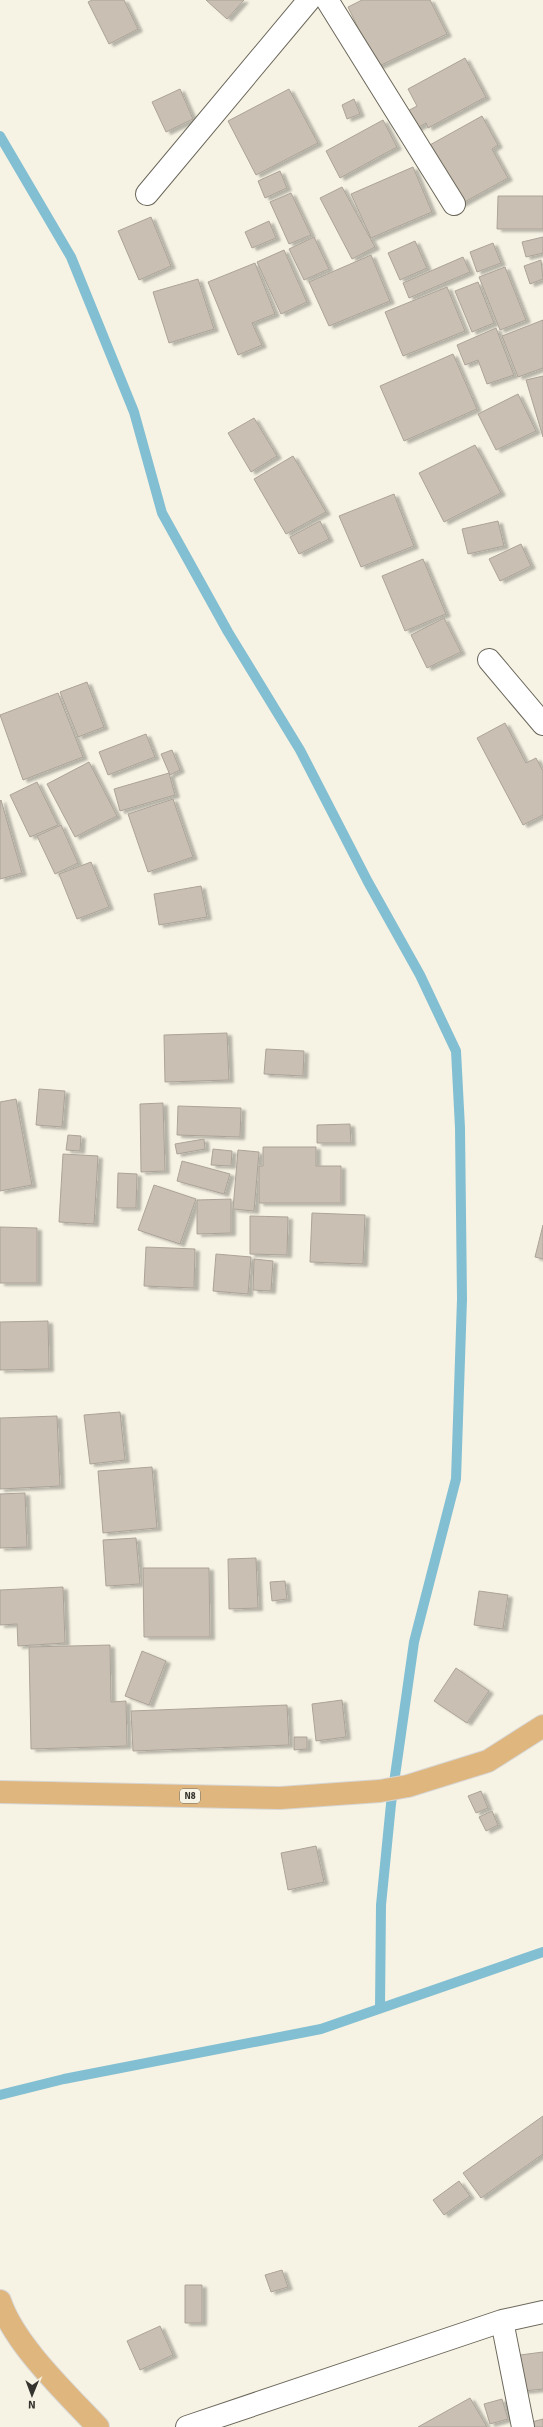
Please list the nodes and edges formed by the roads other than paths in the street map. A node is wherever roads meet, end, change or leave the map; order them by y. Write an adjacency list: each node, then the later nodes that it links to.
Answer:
1 (310, 0): 3 (street)
2 (328, 0): 4 (street)
3 (147, 194)
4 (454, 204)
5 (489, 660): 6 (street)
6 (543, 724)
7 (543, 1726): 8 (main road, N8)
8 (0, 1792)
9 (543, 2312): 11 (street)
10 (1, 2313): 12 (main road)
11 (502, 2321): 13 (street); 14 (street)
12 (98, 2427)
13 (187, 2427)
14 (523, 2427)

